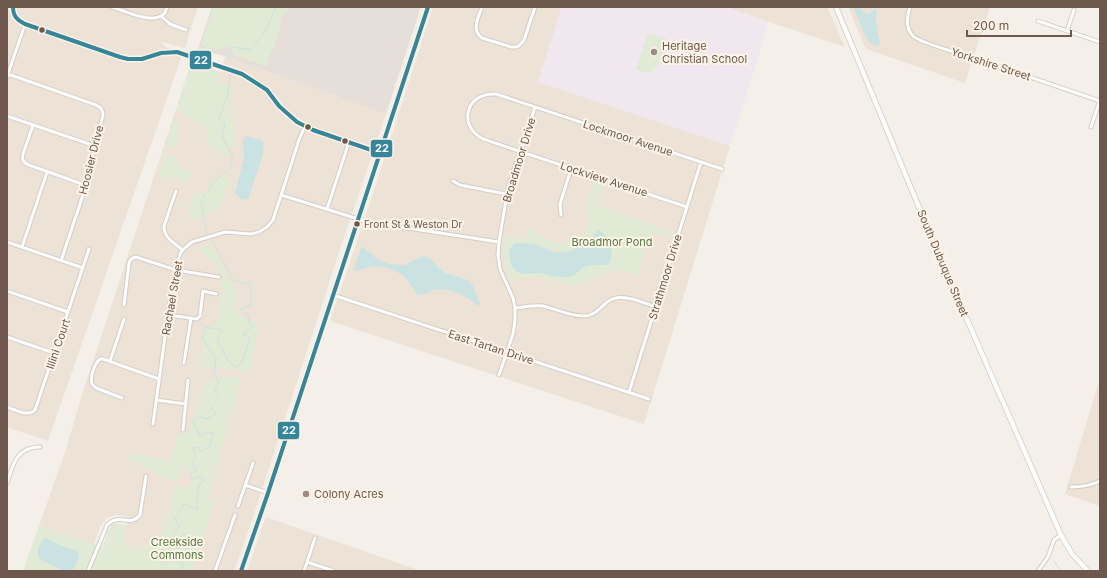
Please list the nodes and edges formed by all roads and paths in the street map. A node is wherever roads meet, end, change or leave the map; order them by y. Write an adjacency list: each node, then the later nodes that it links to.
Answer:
1 (13, 7): 12 (street)
2 (112, 7): 10 (street)
3 (167, 7): 10 (street)
4 (428, 7): 26 (main road)
5 (482, 7): 6 (street)
6 (535, 7)
7 (836, 7): 85 (main road, South Dubuque Street)
8 (910, 7): 17 (street, Yorkshire Street)
9 (1074, 10): 14 (street)
10 (161, 16): 13 (street)
11 (1038, 21): 14 (street)
12 (25, 24): 16 (street); 21 (street)
13 (186, 30)
14 (1067, 31): 15 (street)
15 (1100, 42)
16 (7, 76): 24 (street, Hoosier Drive)
17 (1100, 101): 22 (street)
18 (535, 107): 25 (street, Broadmoor Drive); 25 (street, Lockmoor Avenue); 27 (street, Lockmoor Avenue)
19 (7, 116): 20 (street)
20 (33, 125): 24 (street); 30 (street)
21 (305, 126): 23 (street); 35 (street, Rachael Street)
22 (1091, 127)
23 (350, 142): 26 (street); 37 (street)
24 (95, 146): 32 (street, Hoosier Drive)
25 (520, 152): 28 (street, Lockview Avenue); 34 (street, Broadmoor Drive)
26 (380, 153): 39 (main road)
27 (701, 162): 29 (street, Lockmoor Avenue); 36 (street, Strathmoor Drive)
28 (571, 169): 36 (street, Lockview Avenue); 38 (street)
29 (722, 169)
30 (47, 172): 32 (street); 42 (street)
31 (454, 181): 34 (street)
32 (85, 185): 45 (street, Hoosier Drive)
33 (176, 192): 44 (street)
34 (506, 194): 41 (street, Broadmoor Drive)
35 (281, 195): 37 (street); 44 (street, Rachael Street)
36 (687, 207): 53 (street, Strathmoor Drive)
37 (327, 209): 39 (street)
38 (561, 215)
39 (358, 219): 41 (street); 51 (main road)
40 (7, 242): 42 (street)
41 (499, 242): 54 (street, Broadmoor Drive)
42 (22, 247): 45 (street)
43 (89, 249): 46 (street, Illini Court)
44 (183, 250): 47 (street, Rachael Street)
45 (61, 260): 46 (street)
46 (83, 268): 55 (street, Illini Court)
47 (176, 270): 48 (street); 52 (street); 56 (street, Rachael Street)
48 (219, 277)
49 (7, 291): 55 (street)
50 (216, 294): 57 (street)
51 (334, 295): 60 (street, East Tartan Drive); 82 (main road)
52 (124, 305)
53 (656, 307): 54 (street); 67 (street, Strathmoor Drive)
54 (515, 308): 60 (street, Broadmoor Drive)
55 (68, 312): 61 (street, Illini Court)
56 (168, 315): 57 (street); 65 (street, Rachael Street)
57 (190, 318): 63 (street)
58 (124, 319): 62 (street)
59 (7, 337): 61 (street)
60 (507, 352): 64 (street, Broadmoor Drive); 67 (street, East Tartan Drive)
61 (54, 353): 72 (street, Illini Court)
62 (110, 361): 65 (street); 68 (street)
63 (184, 363)
64 (499, 375)
65 (159, 379): 70 (street, Rachael Street)
66 (188, 380): 71 (street)
67 (629, 392): 69 (street, East Tartan Drive)
68 (122, 398)
69 (649, 399)
70 (156, 400): 71 (street); 73 (street, Rachael Street)
71 (186, 404): 74 (street)
72 (7, 407)
73 (153, 424)
74 (183, 430)
75 (40, 447): 79 (street)
76 (253, 463): 80 (street)
77 (146, 476): 88 (street)
78 (1100, 481): 81 (street)
79 (7, 483)
80 (245, 485): 82 (street); 83 (street)
81 (1071, 487)
82 (268, 493): 90 (main road)
83 (238, 506)
84 (235, 515): 89 (street)
85 (1061, 535): 93 (street); 94 (main road, South Dubuque Street)
86 (315, 538): 87 (street)
87 (307, 562): 91 (street); 92 (street)
88 (88, 571)
89 (215, 571)
90 (241, 571)
91 (304, 571)
92 (334, 571)
93 (1038, 571)
94 (1088, 571)

